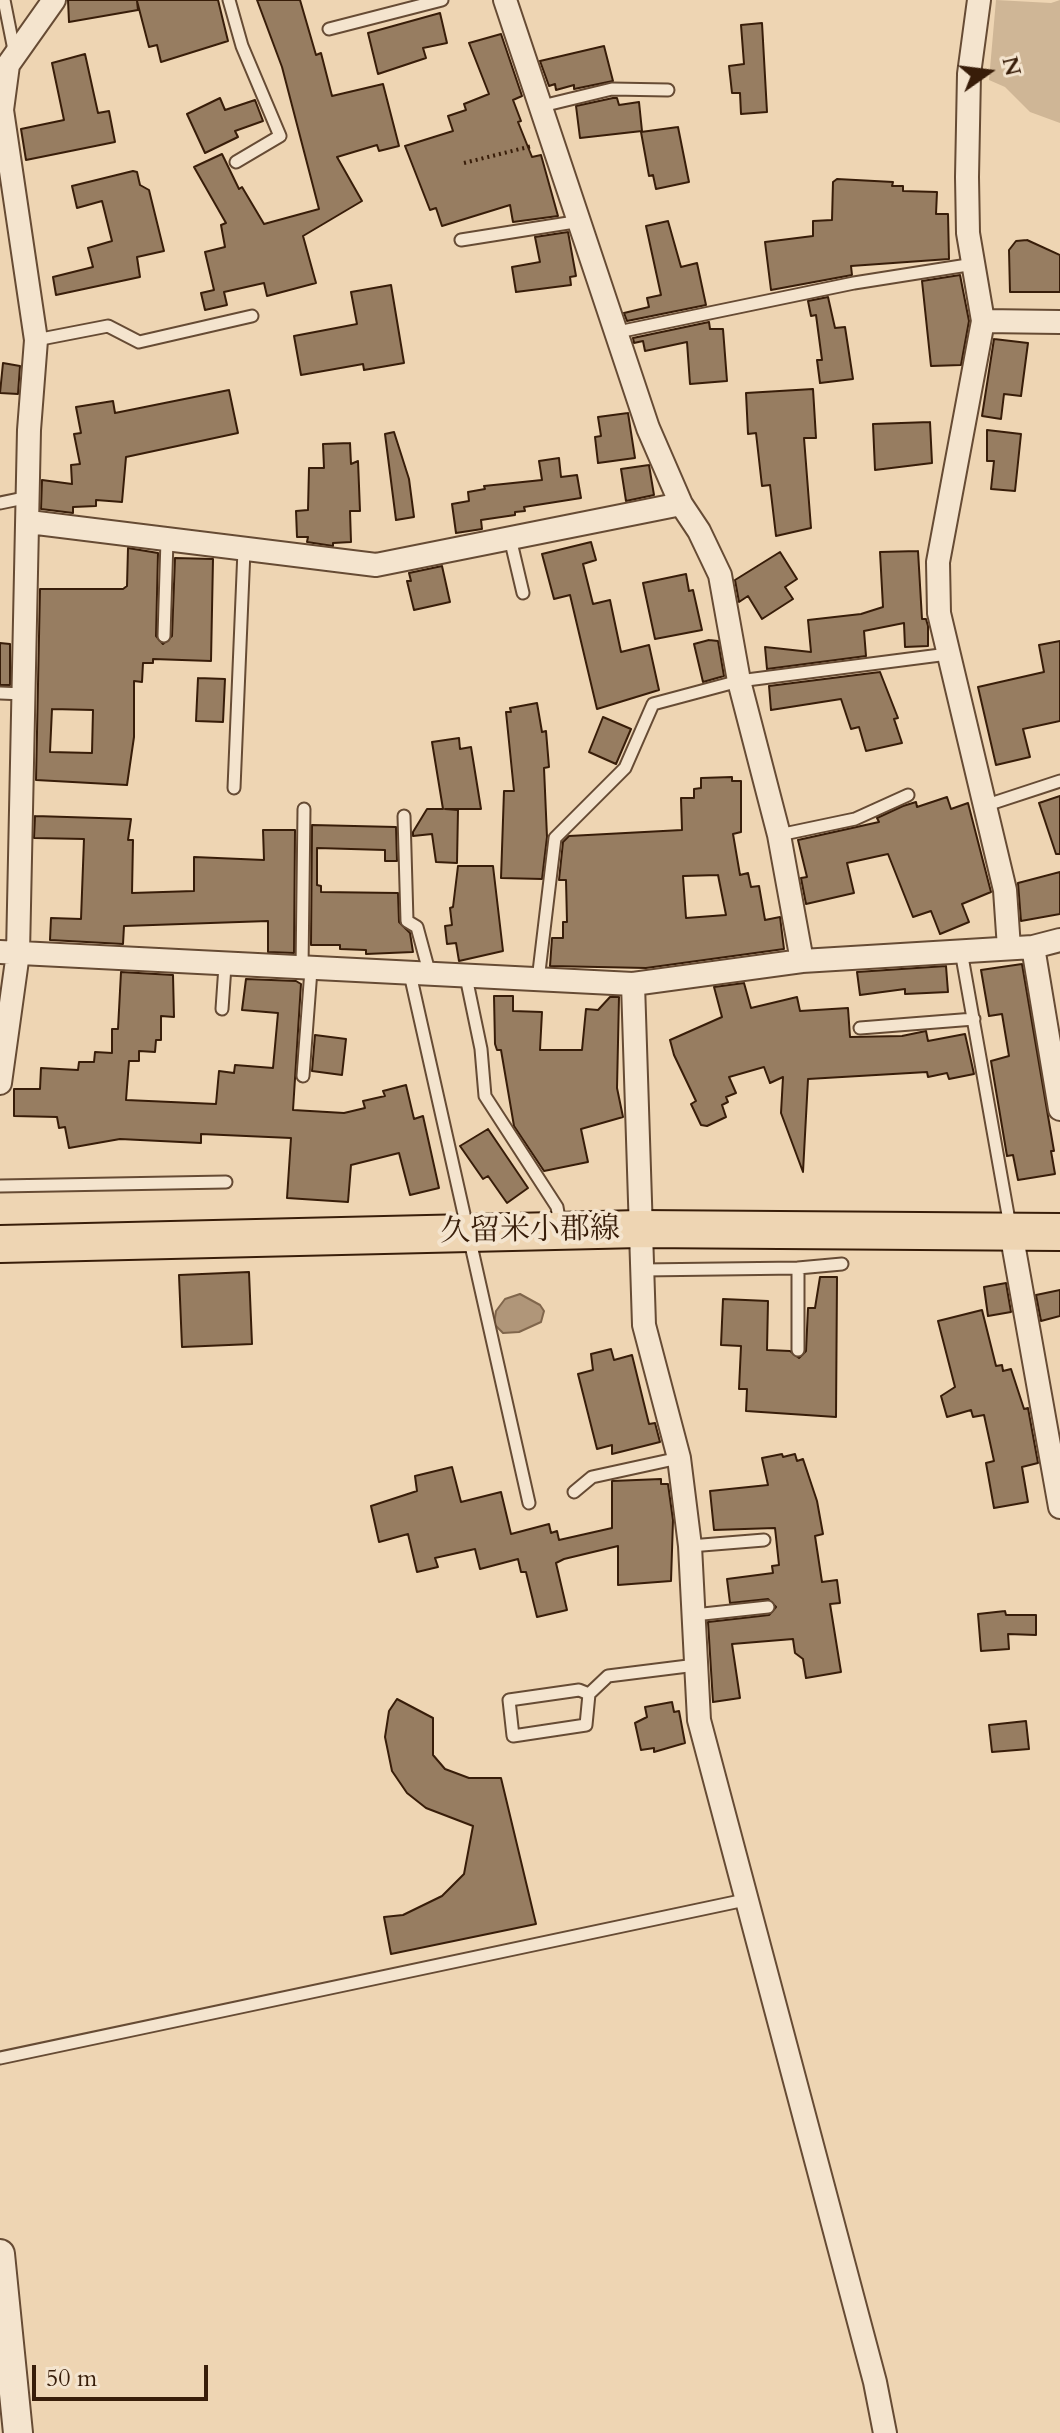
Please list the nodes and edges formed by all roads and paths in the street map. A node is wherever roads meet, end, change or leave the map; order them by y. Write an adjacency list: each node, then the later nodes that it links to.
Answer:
1 (4, 0): 8 (lane)
2 (54, 0): 8 (street)
3 (229, 0): 12 (lane)
4 (442, 0): 7 (lane)
5 (505, 0): 10 (street)
6 (979, 0): 16 (street)
7 (329, 29)
8 (15, 55): 21 (street)
9 (668, 90): 10 (lane)
10 (542, 106): 11 (street)
11 (554, 141): 13 (path); 14 (street)
12 (236, 162)
13 (464, 163)
14 (582, 221): 15 (lane); 20 (street)
15 (461, 240)
16 (974, 264): 18 (street); 20 (lane)
17 (252, 316): 21 (lane)
18 (983, 321): 19 (street); 31 (street)
19 (1060, 322)
20 (618, 332): 24 (street)
21 (36, 340): 22 (street)
22 (29, 497): 23 (lane); 25 (street)
23 (0, 503)
24 (681, 504): 26 (street); 32 (street)
25 (29, 522): 27 (street); 34 (street)
26 (510, 537): 28 (street); 29 (lane)
27 (167, 540): 28 (street); 30 (lane)
28 (244, 550): 36 (lane)
29 (523, 593)
30 (164, 636)
31 (948, 654): 32 (lane); 38 (street)
32 (739, 681): 41 (street); 52 (lane)
33 (0, 693): 34 (lane)
34 (24, 694): 46 (street)
35 (1060, 781): 38 (lane)
36 (234, 788)
37 (908, 795): 41 (lane)
38 (983, 806): 44 (street)
39 (304, 809): 49 (lane)
40 (404, 816): 50 (lane)
41 (779, 835): 47 (street)
42 (1060, 940): 43 (street)
43 (1033, 947): 44 (street); 59 (street)
44 (1009, 948): 45 (street)
45 (961, 951): 47 (street); 55 (lane)
46 (9, 953): 48 (street); 58 (street)
47 (802, 961): 53 (street)
48 (225, 966): 49 (street); 54 (lane)
49 (307, 969): 50 (street); 57 (lane)
50 (420, 975): 51 (street); 66 (lane)
51 (466, 977): 52 (street); 63 (lane)
52 (538, 980): 53 (street)
53 (633, 984): 62 (street)
54 (222, 1009)
55 (974, 1019): 56 (lane); 64 (lane)
56 (860, 1028)
57 (303, 1076)
58 (0, 1083)
59 (1060, 1109)
60 (226, 1182): 61 (lane)
61 (0, 1186)
62 (640, 1229): 63 (main road, 久留米小郡線); 64 (main road, 久留米小郡線); 70 (street)
63 (561, 1231): 66 (main road, 久留米小郡線)
64 (1011, 1232): 65 (main road, 久留米小郡線); 75 (street)
65 (1060, 1232)
66 (469, 1233): 67 (main road, 久留米小郡線); 74 (lane)
67 (0, 1244)
68 (842, 1264): 69 (lane)
69 (798, 1268): 70 (lane); 71 (lane)
70 (642, 1270): 72 (street)
71 (798, 1350)
72 (679, 1458): 73 (lane); 77 (street)
73 (574, 1492)
74 (529, 1503)
75 (1060, 1507)
76 (764, 1540): 77 (lane)
77 (690, 1546): 79 (street)
78 (768, 1607): 79 (lane)
79 (694, 1615): 80 (street)
80 (696, 1665): 81 (lane); 82 (street)
81 (589, 1694): 81 (lane)
82 (745, 1900): 83 (lane); 86 (street)
83 (0, 2058)
84 (0, 2254): 85 (street)
85 (18, 2433)
86 (885, 2433)

